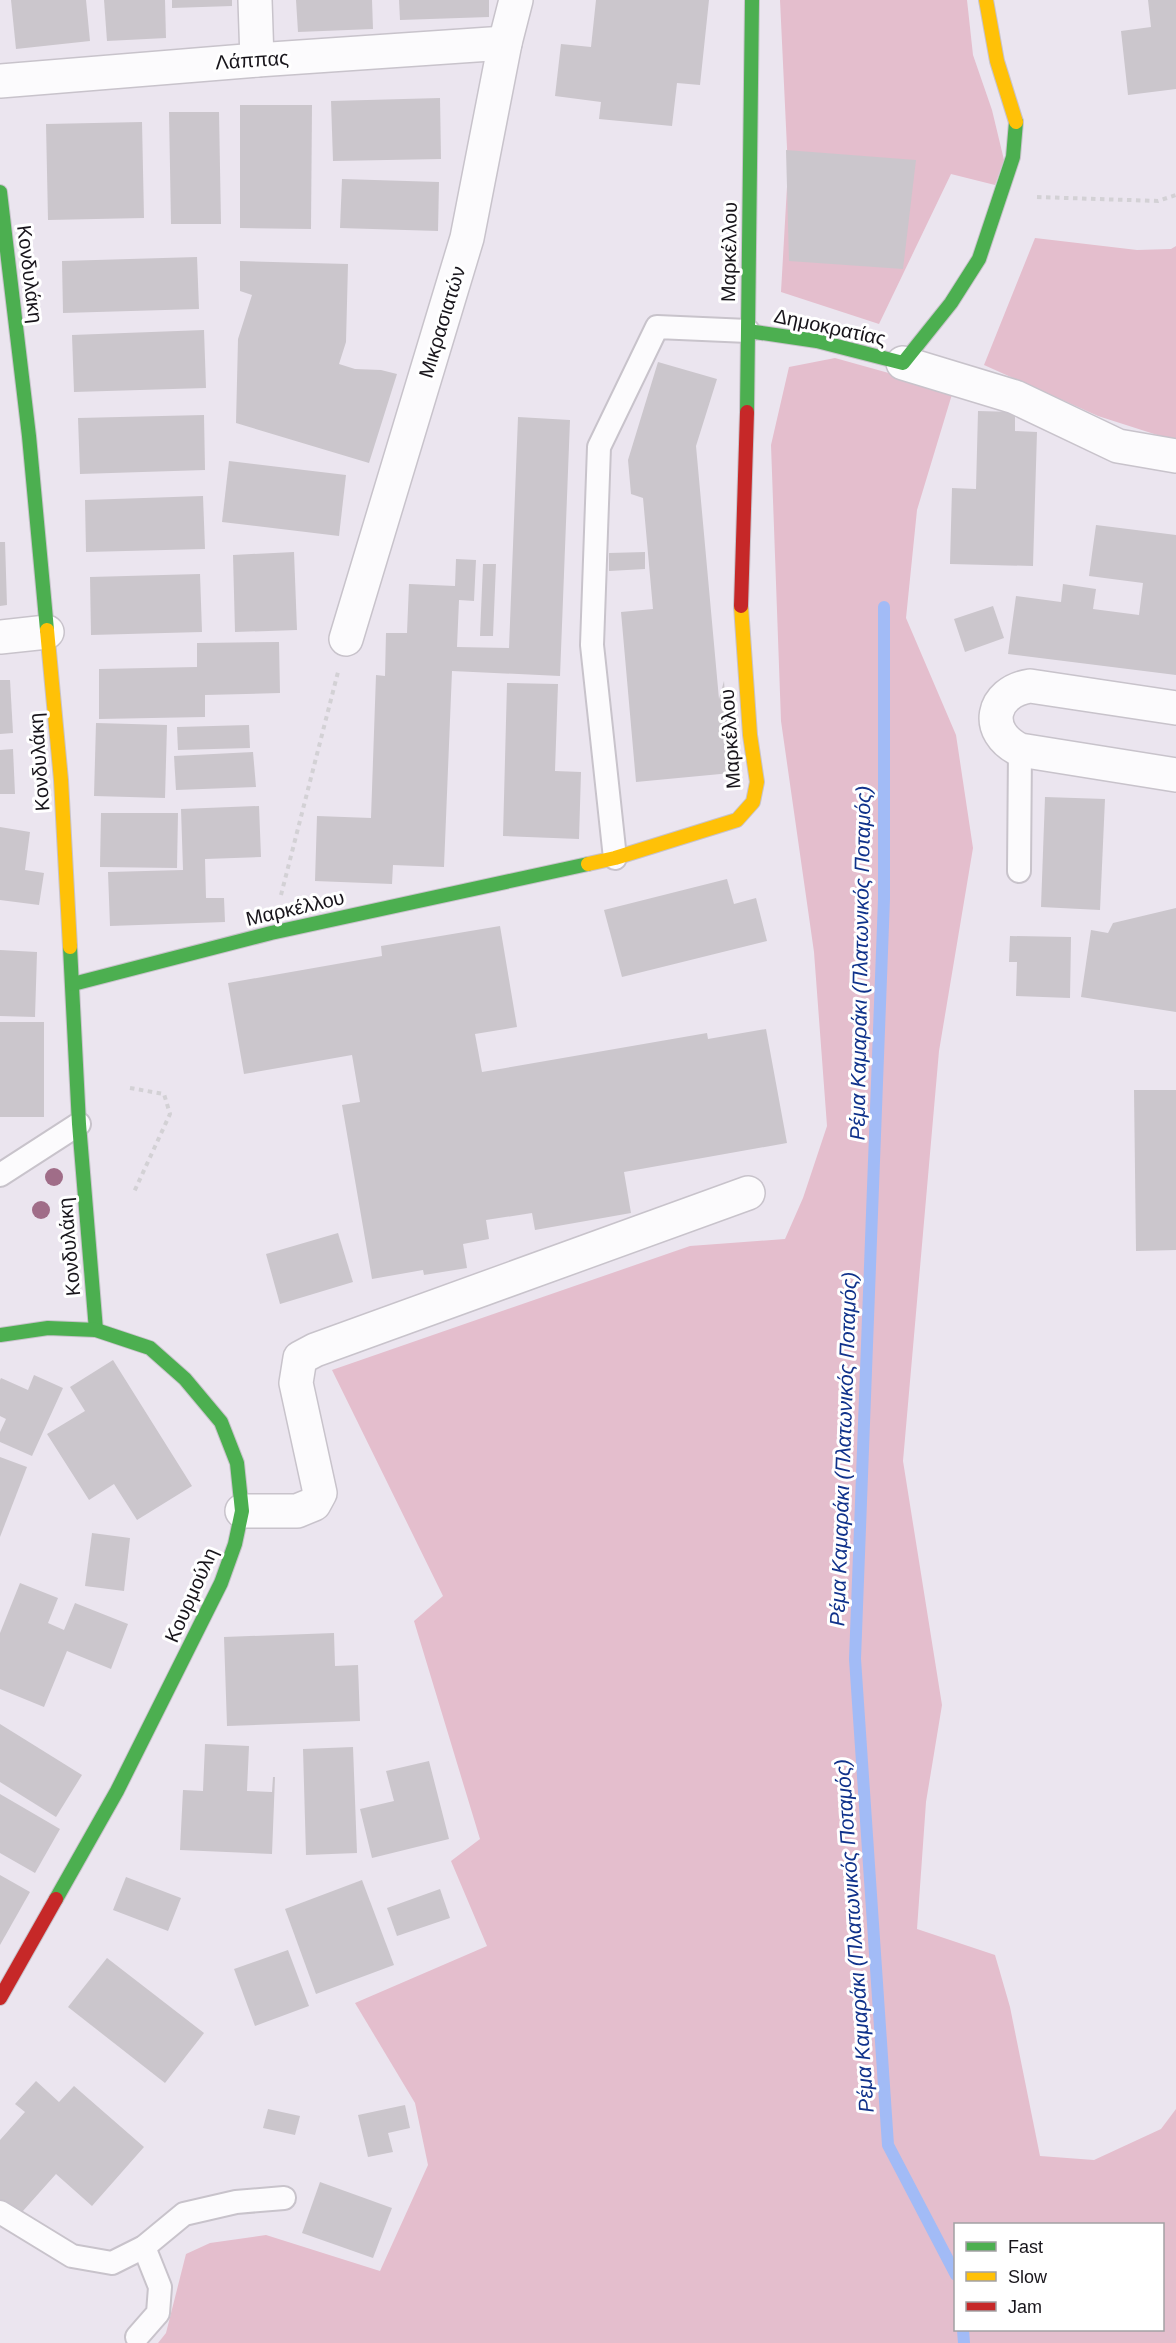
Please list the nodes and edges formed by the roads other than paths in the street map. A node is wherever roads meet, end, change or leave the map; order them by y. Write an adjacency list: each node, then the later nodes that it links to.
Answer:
1 (255, 0): 6 (street)
2 (516, 0): 5 (street, Μικρασιατών)
3 (752, 0): 10 (street, Μαρκέλλου)
4 (986, 0): 11 (street, Δημοκρατίας)
5 (505, 43): 6 (street, Λάππας); 15 (street, Μικρασιατών)
6 (257, 60): 7 (street, Λάππας)
7 (0, 81)
8 (0, 192): 9 (street, Κονδυλάκη)
9 (5, 266): 13 (street, Κονδυλάκη)
10 (748, 331): 11 (street, Δημοκρατίας); 19 (street, Μαρκέλλου); 19 (lane)
11 (903, 363): 12 (street)
12 (1176, 456)
13 (47, 632): 14 (street); 21 (street, Κονδυλάκη)
14 (0, 637)
15 (346, 639)
16 (1176, 708): 17 (street)
17 (1020, 750): 18 (street); 20 (lane)
18 (1176, 774)
19 (615, 858): 21 (street, Μαρκέλλου)
20 (1019, 871)
21 (73, 984): 22 (street, Κονδυλάκη)
22 (78, 1124): 23 (lane); 25 (street, Κονδυλάκη)
23 (0, 1175)
24 (748, 1193): 27 (street)
25 (96, 1330): 26 (street, Κουρμούλη); 27 (street, Κουρμούλη)
26 (0, 1335)
27 (242, 1511): 28 (street, Κουρμούλη)
28 (0, 1998)
29 (284, 2198): 31 (lane)
30 (0, 2212): 31 (lane)
31 (144, 2247): 32 (lane)
32 (137, 2337)

